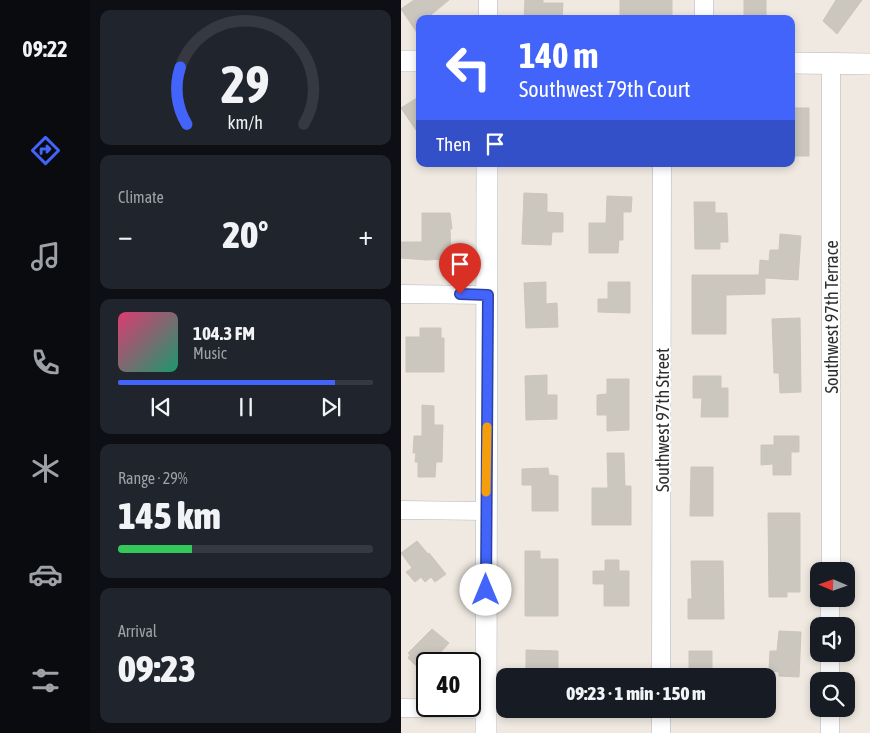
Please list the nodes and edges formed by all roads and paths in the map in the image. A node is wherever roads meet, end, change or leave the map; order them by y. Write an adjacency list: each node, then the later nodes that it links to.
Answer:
1 (488, 0): 3 (street)
2 (705, 0): 4 (street)
3 (488, 15)
4 (705, 15)
5 (401, 61): 6 (street)
6 (416, 61)
7 (795, 63): 8 (street)
8 (831, 64): 9 (street); 16 (street, Southwest 97th Terrace)
9 (870, 64)
10 (487, 167): 13 (street)
11 (662, 167): 17 (street, Southwest 97th Street)
12 (401, 294): 13 (street)
13 (488, 295): 15 (street)
14 (401, 510): 15 (street)
15 (486, 511): 19 (street)
16 (831, 562)
17 (661, 668)
18 (401, 708): 19 (street)
19 (486, 709): 22 (street)
20 (830, 717): 24 (street)
21 (661, 718): 23 (street)
22 (486, 733)
23 (661, 733)
24 (830, 733)

